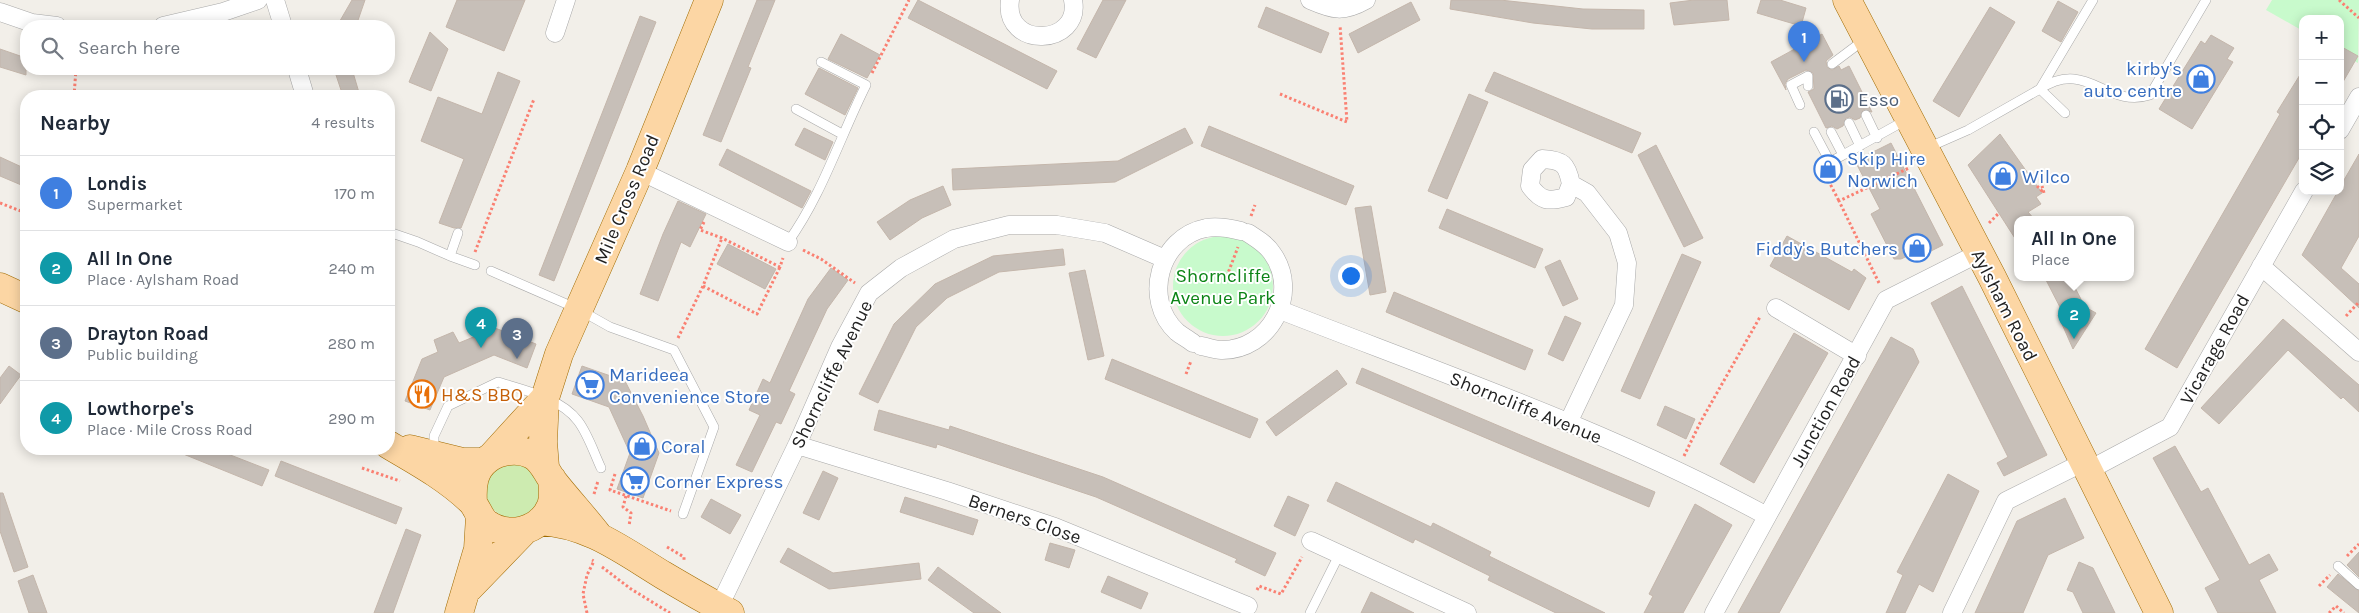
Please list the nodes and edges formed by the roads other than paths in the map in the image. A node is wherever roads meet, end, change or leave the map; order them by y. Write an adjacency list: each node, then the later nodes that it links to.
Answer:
1 (258, 0): 14 (street)
2 (275, 0): 15 (street)
3 (566, 0): 16 (street)
4 (709, 0): 39 (main road, Mile Cross Road)
5 (1010, 0): 6 (street)
6 (1073, 0)
7 (1310, 0): 8 (street)
8 (1366, 0)
9 (1847, 0): 17 (main road, Aylsham Road)
10 (2093, 0): 23 (lane)
11 (2206, 0): 23 (lane)
12 (0, 12): 13 (street)
13 (23, 20)
14 (189, 20)
15 (281, 20)
16 (555, 33)
17 (1867, 38): 19 (lane); 29 (main road, Aylsham Road)
18 (821, 62): 34 (lane)
19 (1838, 64)
20 (298, 75): 22 (street)
21 (1808, 86): 25 (lane)
22 (303, 90)
23 (2040, 90): 27 (lane); 37 (lane)
24 (2359, 98): 31 (street)
25 (1800, 105)
26 (796, 109): 34 (lane)
27 (2065, 113)
28 (1866, 115): 35 (lane)
29 (1909, 119): 35 (lane); 37 (main road, Aylsham Road)
30 (1849, 123): 36 (lane)
31 (2344, 123)
32 (1814, 132): 38 (lane)
33 (1831, 132): 38 (lane)
34 (842, 134): 44 (lane)
35 (1877, 138): 36 (lane)
36 (1860, 146): 38 (lane)
37 (1927, 154): 45 (main road, Aylsham Road)
38 (1843, 155)
39 (640, 171): 44 (street); 54 (main road, Mile Cross Road)
40 (1571, 184): 59 (street)
41 (2302, 195): 49 (street, Vicarage Road)
42 (458, 233): 46 (lane)
43 (395, 234): 46 (lane)
44 (788, 242)
45 (1979, 252): 57 (street, Junction Road); 65 (main road, Aylsham Road)
46 (450, 256): 48 (lane)
47 (1165, 259): 55 (street); 55 (street); 60 (street, Shorncliffe Avenue)
48 (473, 264)
49 (2261, 266): 56 (street); 65 (street, Vicarage Road)
50 (491, 271): 54 (lane)
51 (0, 287): 52 (main road)
52 (20, 296)
53 (1776, 308): 57 (street)
54 (578, 309): 58 (main road, Mile Cross Road); 69 (lane)
55 (1280, 310): 59 (street, Shorncliffe Avenue)
56 (2359, 352)
57 (1856, 356): 70 (street, Junction Road)
58 (545, 398): 63 (lane); 64 (main road, Mile Cross Road); 66 (lane); 67 (main road, Mile Cross Road)
59 (1568, 423): 70 (street, Shorncliffe Avenue)
60 (797, 444): 78 (street, Berners Close); 79 (street, Shorncliffe Avenue)
61 (395, 445): 63 (main road)
62 (395, 448): 68 (main road)
63 (434, 454): 64 (main road)
64 (489, 458): 67 (main road); 68 (main road)
65 (2087, 466): 83 (street, Vicarage Road); 84 (main road, Aylsham Road)
66 (601, 468)
67 (548, 473): 71 (main road); 73 (main road)
68 (477, 510): 71 (main road); 77 (main road)
69 (683, 514)
70 (1767, 516): 82 (street, Junction Road)
71 (533, 526): 73 (main road); 77 (main road)
72 (1311, 541): 74 (street)
73 (592, 545): 79 (main road)
74 (1340, 553): 80 (lane); 81 (street)
75 (2338, 566): 76 (lane)
76 (2359, 585)
77 (462, 603)
78 (1248, 606)
79 (728, 612)
80 (1310, 613)
81 (1467, 613)
82 (1714, 613)
83 (1952, 613)
84 (2159, 613)

